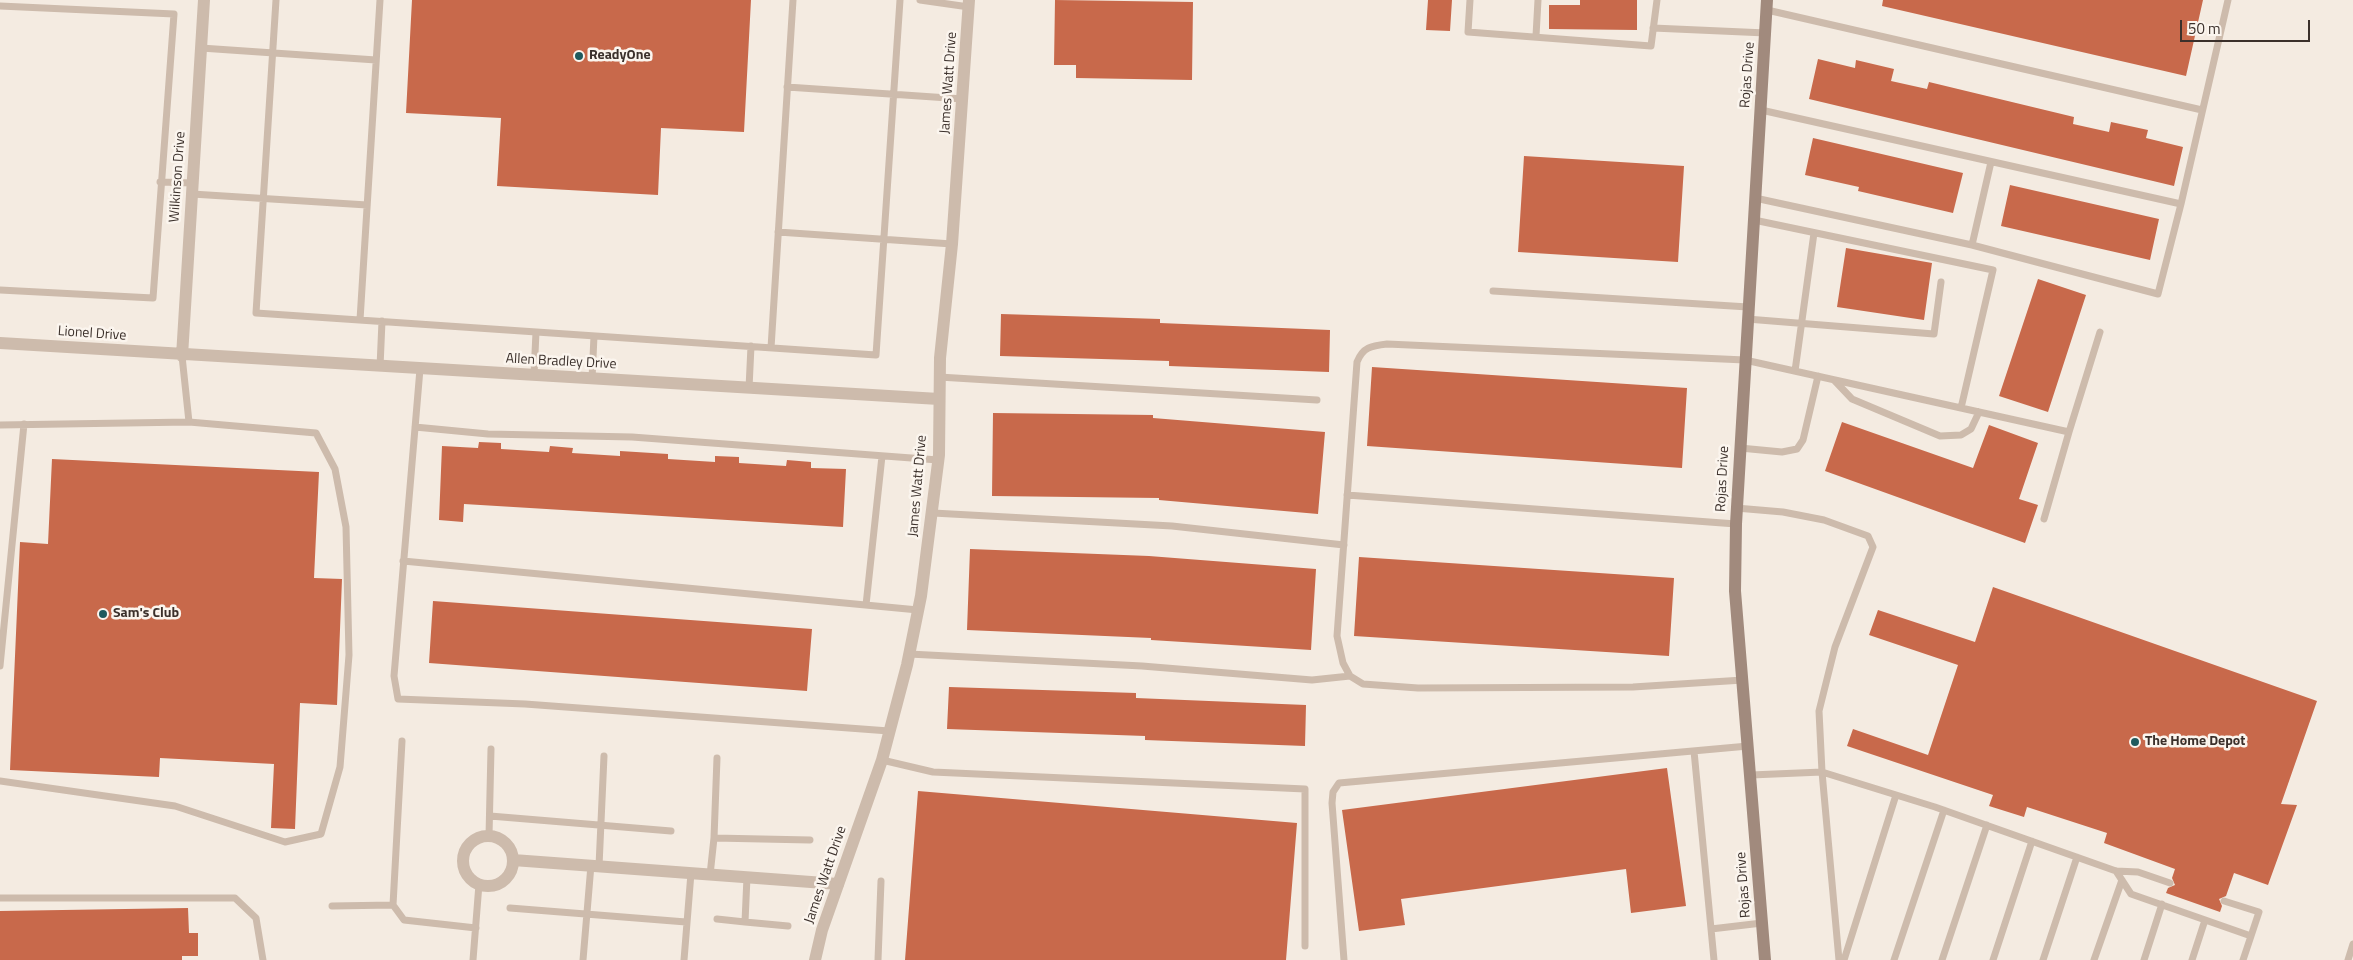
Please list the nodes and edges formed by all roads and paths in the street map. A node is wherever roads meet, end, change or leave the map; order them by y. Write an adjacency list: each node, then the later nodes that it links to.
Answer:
1 (204, 0): 17 (street, Wilkinson Drive)
2 (276, 0): 18 (lane)
3 (380, 0): 19 (lane)
4 (793, 0): 20 (lane)
5 (900, 0): 21 (lane)
6 (920, 0): 11 (lane)
7 (1470, 0): 16 (lane)
8 (1538, 0): 16 (lane)
9 (1657, 0): 14 (lane)
10 (2228, 0): 24 (lane)
11 (969, 3): 22 (street, James Watt Drive)
12 (1767, 5): 15 (main road, Rojas Drive); 24 (lane)
13 (0, 6): 26 (lane)
14 (1653, 28): 15 (lane); 16 (lane)
15 (1766, 33): 23 (main road, Rojas Drive)
16 (1536, 36)
17 (201, 48): 18 (lane); 27 (street, Wilkinson Drive)
18 (273, 53): 19 (lane); 28 (lane)
19 (376, 60): 30 (lane)
20 (788, 87): 21 (lane); 33 (lane)
21 (894, 94): 22 (lane); 35 (lane)
22 (963, 99): 36 (street, James Watt Drive)
23 (1761, 110): 25 (lane); 29 (main road, Rojas Drive)
24 (2202, 110): 31 (lane)
25 (1991, 162): 31 (lane); 37 (lane)
26 (160, 182): 27 (lane); 39 (lane)
27 (192, 189): 28 (lane); 51 (street, Wilkinson Drive)
28 (263, 198): 30 (lane); 42 (lane)
29 (1755, 198): 32 (main road, Rojas Drive); 37 (lane)
30 (367, 204): 42 (lane)
31 (2181, 204): 37 (lane)
32 (1754, 220): 34 (lane); 41 (main road, Rojas Drive)
33 (778, 232): 35 (lane); 50 (lane)
34 (1814, 233): 44 (lane); 64 (lane)
35 (884, 239): 36 (lane); 50 (lane)
36 (952, 244): 58 (street, James Watt Drive)
37 (1972, 245)
38 (1941, 282): 44 (lane)
39 (0, 290)
40 (1493, 291): 41 (lane)
41 (1748, 313): 44 (lane); 52 (main road, Rojas Drive)
42 (360, 320): 43 (lane)
43 (382, 321): 45 (lane); 53 (lane)
44 (1802, 323): 55 (lane)
45 (536, 332): 47 (lane); 56 (lane)
46 (2100, 332): 70 (lane)
47 (594, 336): 49 (lane); 59 (lane)
48 (0, 343): 51 (street, Lionel Drive)
49 (751, 346): 50 (lane); 61 (lane)
50 (771, 348)
51 (182, 356): 53 (street, Allen Bradley Drive); 66 (lane)
52 (1745, 360): 55 (lane); 71 (main road, Rojas Drive); 74 (lane)
53 (380, 367): 54 (street, Allen Bradley Drive)
54 (420, 369): 56 (street, Allen Bradley Drive); 69 (lane)
55 (1795, 371): 57 (lane)
56 (534, 375): 59 (street, Allen Bradley Drive)
57 (1818, 376): 60 (lane); 71 (lane)
58 (940, 377): 62 (street, James Watt Drive); 63 (lane)
59 (592, 379): 61 (street, Allen Bradley Drive)
60 (1834, 380): 64 (lane); 65 (lane)
61 (749, 388): 62 (street, Allen Bradley Drive)
62 (939, 399): 73 (street, James Watt Drive)
63 (1316, 400)
64 (1961, 408): 65 (lane)
65 (1979, 412): 70 (lane)
66 (189, 422): 67 (lane); 97 (lane)
67 (24, 424): 68 (lane); 84 (lane)
68 (0, 426)
69 (415, 427): 72 (lane); 80 (lane)
70 (2069, 432): 77 (lane)
71 (1740, 448): 75 (main road, Rojas Drive)
72 (882, 456): 73 (lane); 81 (lane)
73 (938, 460): 76 (street, James Watt Drive)
74 (1347, 495): 78 (lane); 79 (lane)
75 (1736, 508): 78 (main road, Rojas Drive); 95 (lane)
76 (933, 513): 79 (lane); 82 (street, James Watt Drive)
77 (2044, 519)
78 (1736, 524): 86 (main road, Rojas Drive)
79 (1344, 545): 85 (lane)
80 (403, 560): 81 (lane); 87 (lane)
81 (866, 605): 82 (lane)
82 (918, 610): 83 (street, James Watt Drive)
83 (909, 654): 85 (lane); 87 (street, James Watt Drive)
84 (0, 666)
85 (1350, 676): 86 (lane)
86 (1742, 680): 89 (main road, Rojas Drive)
87 (889, 731): 94 (street, James Watt Drive)
88 (402, 741): 123 (lane)
89 (1748, 746): 91 (lane); 96 (main road, Rojas Drive)
90 (491, 749): 100 (lane)
91 (1694, 751): 134 (lane); 144 (lane)
92 (604, 756): 101 (lane)
93 (717, 758): 105 (lane)
94 (882, 760): 119 (street, James Watt Drive); 137 (lane)
95 (1822, 772): 96 (lane); 98 (lane); 147 (lane)
96 (1751, 775): 131 (main road, Rojas Drive)
97 (0, 781)
98 (1896, 795): 99 (lane); 148 (lane)
99 (1944, 810): 102 (lane); 149 (lane)
100 (490, 816): 101 (lane); 104 (lane)
101 (601, 825): 103 (lane); 110 (lane)
102 (1987, 825): 107 (lane); 150 (lane)
103 (671, 832)
104 (489, 836): 109 (street); 118 (street)
105 (714, 838): 106 (lane); 113 (lane)
106 (810, 840)
107 (2032, 841): 108 (lane); 151 (lane)
108 (2077, 857): 111 (lane); 152 (lane)
109 (513, 860): 110 (street); 118 (street)
110 (595, 865): 112 (street); 126 (lane)
111 (2116, 871): 115 (lane); 117 (lane)
112 (691, 874): 113 (street); 129 (lane)
113 (710, 875): 114 (street)
114 (747, 877): 119 (street); 130 (lane)
115 (2122, 880): 122 (lane); 153 (lane)
116 (881, 881): 143 (lane)
117 (2170, 883)
118 (479, 884): 133 (lane)
119 (838, 884): 142 (street, James Watt Drive)
120 (0, 898): 138 (lane)
121 (2224, 901): 135 (lane)
122 (2162, 904): 128 (lane); 154 (lane)
123 (393, 905): 124 (lane); 133 (lane)
124 (332, 906)
125 (510, 908): 126 (lane)
126 (587, 914): 129 (lane); 140 (lane)
127 (717, 919): 130 (lane)
128 (2205, 920): 135 (lane); 155 (lane)
129 (686, 922): 141 (lane)
130 (745, 922): 132 (lane)
131 (1762, 923): 134 (lane); 146 (main road, Rojas Drive)
132 (788, 926)
133 (476, 928): 139 (lane)
134 (1711, 929): 145 (lane)
135 (2251, 936): 156 (lane)
136 (2353, 944): 157 (lane)
137 (1305, 946)
138 (263, 960)
139 (473, 960)
140 (583, 960)
141 (684, 960)
142 (815, 960)
143 (878, 960)
144 (1344, 960)
145 (1714, 960)
146 (1765, 960)
147 (1839, 960)
148 (1844, 960)
149 (1894, 960)
150 (1942, 960)
151 (1993, 960)
152 (2043, 960)
153 (2094, 960)
154 (2144, 960)
155 (2192, 960)
156 (2243, 960)
157 (2348, 960)

